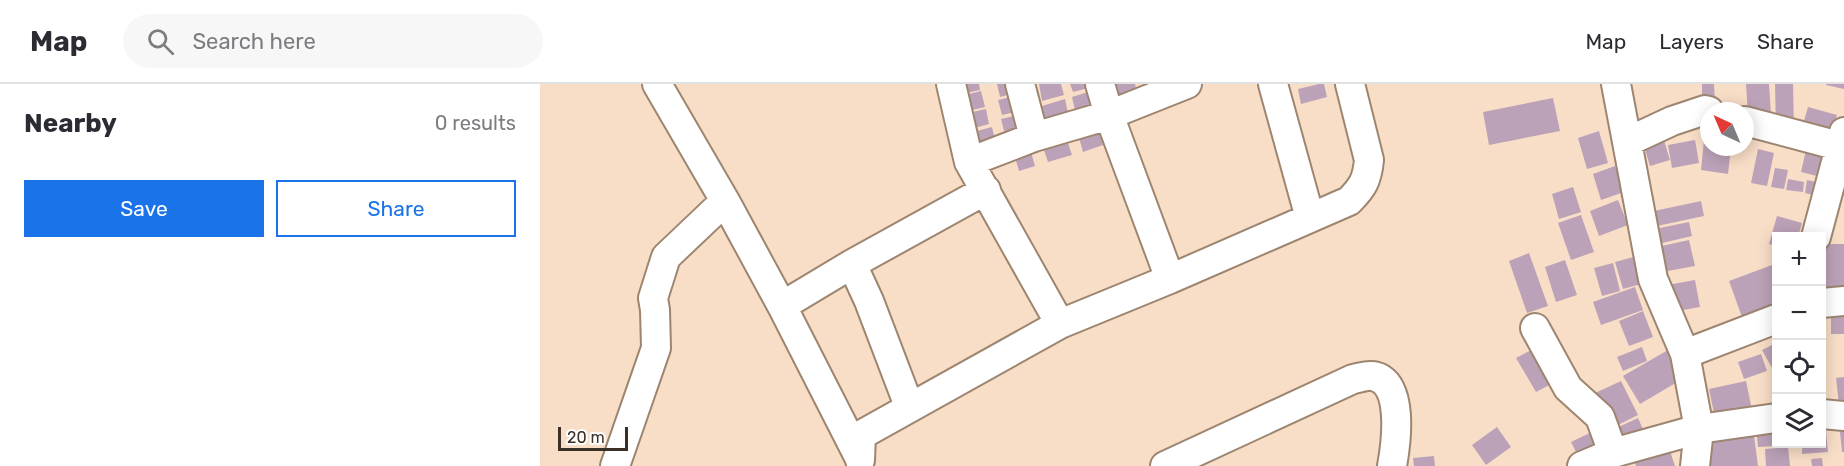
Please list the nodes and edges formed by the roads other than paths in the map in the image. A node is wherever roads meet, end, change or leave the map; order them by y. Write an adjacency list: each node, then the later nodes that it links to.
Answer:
1 (657, 84): 17 (street)
2 (951, 84): 15 (street)
3 (1020, 84): 12 (street)
4 (1100, 84): 10 (street)
5 (1273, 84): 18 (street)
6 (1350, 84): 18 (street)
7 (1616, 84): 14 (street)
8 (1176, 86): 10 (street)
9 (1700, 112): 14 (street)
10 (1108, 115): 12 (street); 21 (street)
11 (1754, 123): 13 (street)
12 (1034, 137): 15 (street)
13 (1842, 139): 19 (street)
14 (1627, 142): 28 (street)
15 (969, 162): 16 (street)
16 (986, 190): 20 (street); 26 (street)
17 (725, 201): 24 (street); 36 (street)
18 (1310, 218): 21 (street)
19 (1817, 232)
20 (852, 264): 24 (street); 29 (street)
21 (1170, 279): 26 (street)
22 (1844, 301): 23 (street)
23 (1826, 303)
24 (782, 306): 35 (street)
25 (1772, 321): 28 (street)
26 (1060, 324): 29 (street)
27 (1535, 328): 34 (street)
28 (1685, 354): 33 (street)
29 (909, 406): 35 (street)
30 (1826, 414): 31 (street)
31 (1844, 416)
32 (1772, 419): 33 (street)
33 (1699, 429): 34 (street); 40 (street)
34 (1613, 453): 39 (street)
35 (862, 463)
36 (615, 466)
37 (1165, 466): 38 (street)
38 (1392, 466)
39 (1582, 466)
40 (1695, 466)

